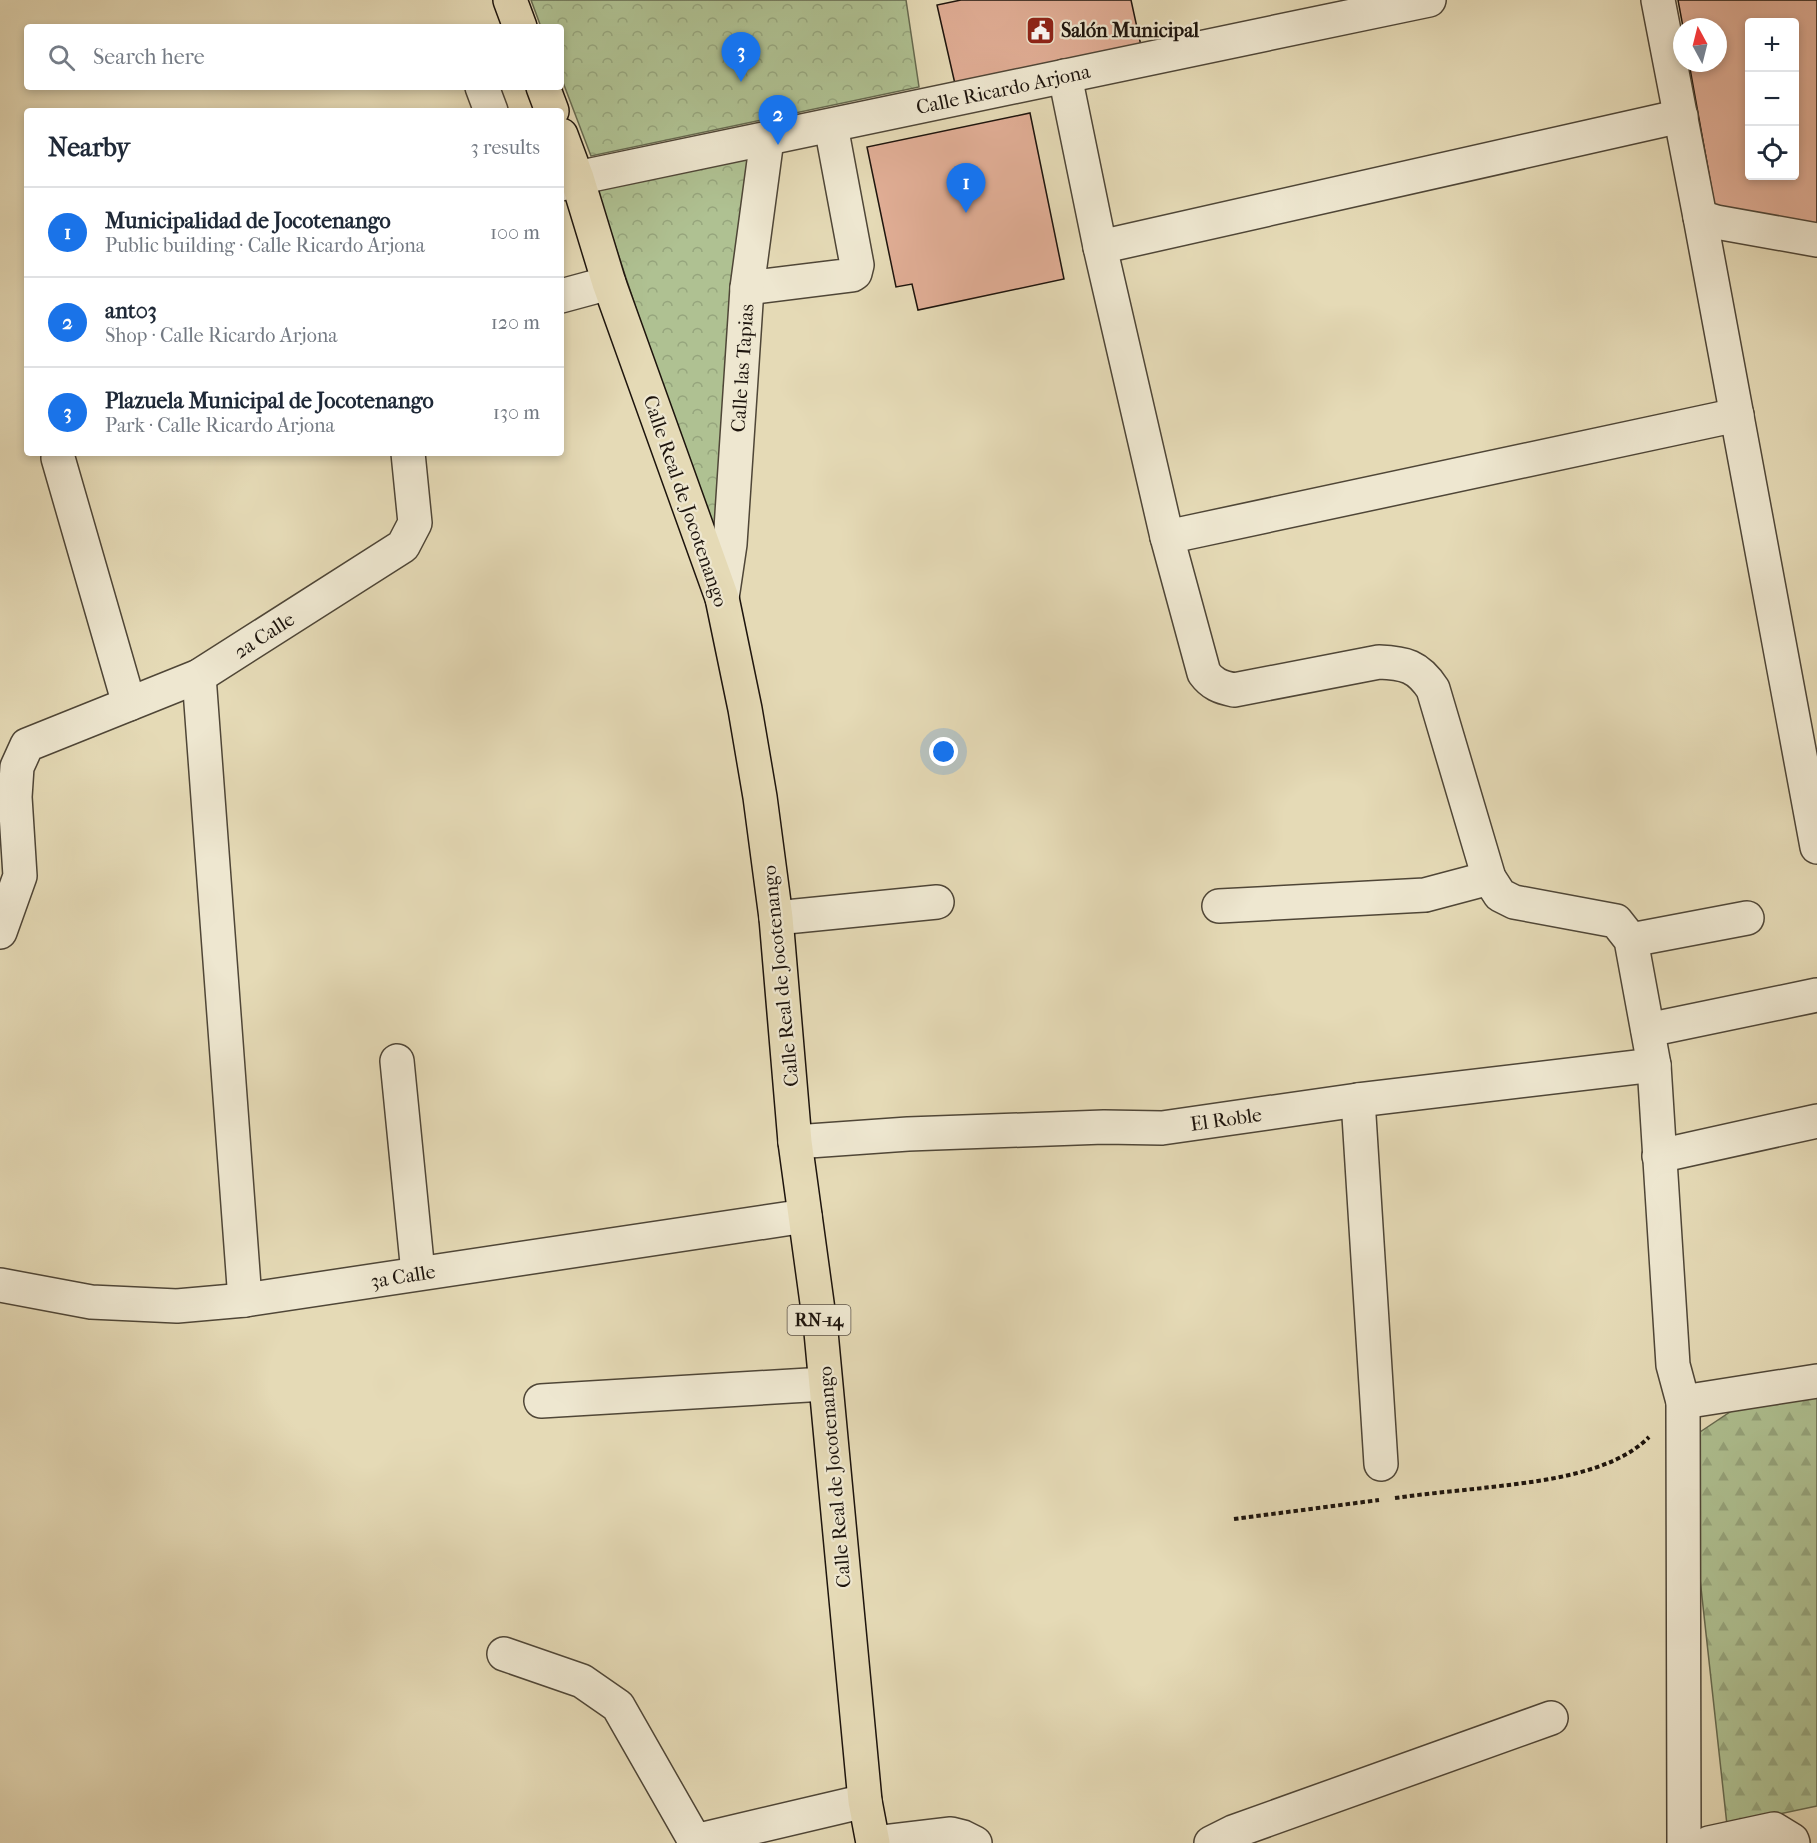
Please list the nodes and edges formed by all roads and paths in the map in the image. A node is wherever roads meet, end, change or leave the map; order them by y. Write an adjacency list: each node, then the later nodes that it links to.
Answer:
1 (510, 0): 5 (main road)
2 (1429, 0): 4 (street, Calle Ricardo Arjona)
3 (1658, 0): 11 (street)
4 (1362, 7): 6 (street, Calle Ricardo Arjona)
5 (519, 24)
6 (1065, 76): 12 (street, Calle Ricardo Arjona); 18 (street)
7 (483, 90): 9 (street)
8 (544, 90): 10 (main road)
9 (490, 108)
10 (551, 108)
11 (1681, 116): 16 (street); 18 (street)
12 (831, 126): 13 (street, Calle Ricardo Arjona); 20 (street)
13 (767, 139): 15 (street, Calle Ricardo Arjona); 20 (street, Calle las Tapias)
14 (564, 152): 15 (main road, Calle Real de Jocotenango)
15 (569, 181): 19 (main road, Calle Real de Jocotenango)
16 (1700, 217): 17 (street); 22 (street)
17 (1817, 240)
18 (1100, 247): 25 (street)
19 (609, 284): 21 (street); 26 (main road, Calle Real de Jocotenango)
20 (747, 288): 26 (street, Calle las Tapias)
21 (564, 292)
22 (1737, 415): 25 (street); 29 (street)
23 (408, 456): 27 (street, 2a Calle)
24 (57, 458): 28 (street)
25 (1167, 537): 30 (street)
26 (722, 598): 33 (main road, Calle Real de Jocotenango / RN-14)
27 (200, 676): 28 (street, 2a Calle); 48 (street)
28 (129, 704): 35 (street, 2a Calle)
29 (1817, 847)
30 (1489, 878): 32 (street); 36 (street)
31 (937, 902): 33 (street)
32 (1219, 906)
33 (776, 918): 43 (main road, Calle Real de Jocotenango / RN-14)
34 (1747, 918): 36 (street)
35 (0, 932)
36 (1630, 940): 38 (street)
37 (1817, 995): 38 (street)
38 (1648, 1030): 40 (street)
39 (397, 1061): 46 (street)
40 (1654, 1065): 41 (street, El Roble); 44 (street)
41 (1358, 1100): 43 (street, El Roble); 53 (street)
42 (1817, 1121): 44 (street)
43 (795, 1142): 45 (main road, Calle Real de Jocotenango / RN-14)
44 (1659, 1156): 52 (street)
45 (805, 1216): 46 (street, 3a Calle); 50 (main road, Calle Real de Jocotenango / RN-14)
46 (418, 1273): 48 (street, 3a Calle)
47 (0, 1285): 48 (street, 3a Calle)
48 (245, 1300)
49 (1817, 1381): 52 (street)
50 (825, 1384): 51 (street); 59 (main road, Calle Real de Jocotenango / RN-14)
51 (541, 1401)
52 (1683, 1402): 54 (path); 64 (street)
53 (1381, 1464)
54 (1393, 1498)
55 (1382, 1499): 56 (path)
56 (1234, 1519)
57 (504, 1654): 60 (street)
58 (1551, 1718): 63 (street)
59 (865, 1801): 60 (street); 61 (main road, Calle Real de Jocotenango / RN-14)
60 (695, 1842)
61 (874, 1843): 62 (street)
62 (975, 1843)
63 (1211, 1843)
64 (1684, 1843)
65 (1709, 1843): 66 (street)
66 (1793, 1843)

